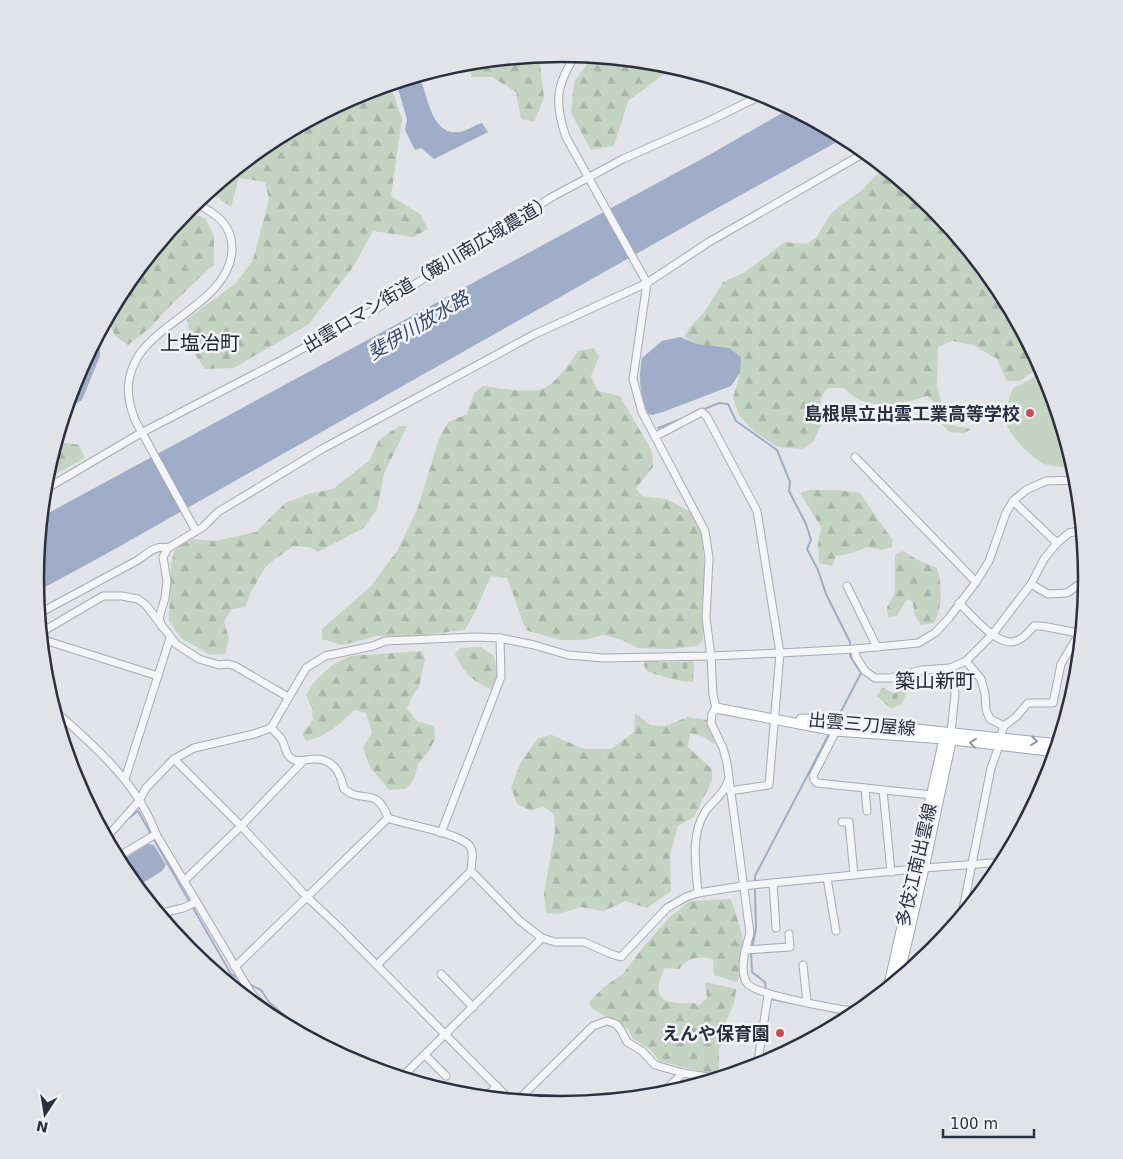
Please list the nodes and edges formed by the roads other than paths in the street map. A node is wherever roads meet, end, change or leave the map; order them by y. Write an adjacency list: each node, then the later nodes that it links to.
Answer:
1 (571, 62): 4 (street)
2 (754, 99): 4 (street, 出雲ロマン街道（簸川南広域農道）)
3 (859, 156): 6 (street)
4 (589, 177): 6 (street); 7 (street, 出雲ロマン街道（簸川南広域農道）)
5 (202, 207): 7 (street)
6 (647, 283): 8 (street); 13 (street)
7 (141, 433): 11 (street, 出雲ロマン街道（簸川南広域農道）); 13 (street)
8 (656, 436): 33 (street); 34 (street)
9 (855, 457): 17 (street)
10 (1069, 480): 12 (street)
11 (53, 485)
12 (1013, 501): 15 (street); 17 (street)
13 (196, 531): 16 (street)
14 (1077, 532): 15 (street)
15 (1056, 543): 18 (street)
16 (168, 548): 22 (street); 23 (street)
17 (976, 582): 21 (street)
18 (1032, 584): 19 (street); 26 (street)
19 (1079, 585)
20 (846, 586): 31 (street)
21 (959, 604): 26 (street); 31 (street)
22 (45, 610)
23 (162, 627): 24 (street); 27 (street)
24 (46, 629)
25 (1076, 633): 26 (street)
26 (992, 635): 35 (street)
27 (170, 638): 37 (street); 38 (street)
28 (500, 638): 34 (street); 38 (street); 64 (street)
29 (47, 641): 37 (street)
30 (1075, 642): 43 (street)
31 (876, 647): 32 (street)
32 (855, 649): 33 (street); 36 (street)
33 (780, 653): 34 (street); 41 (street)
34 (711, 656): 39 (street)
35 (966, 661): 36 (street); 43 (street)
36 (950, 668): 46 (street)
37 (158, 676): 52 (street)
38 (288, 697): 44 (street)
39 (716, 708): 41 (main road, 出雲三刀屋線); 53 (street)
40 (62, 717): 52 (street)
41 (774, 718): 42 (main road, 出雲三刀屋線); 45 (main road, 出雲三刀屋線); 56 (street)
42 (841, 721): 45 (street); 46 (main road, 出雲三刀屋線)
43 (1004, 726): 47 (street)
44 (271, 728): 50 (street); 51 (street)
45 (836, 731): 46 (main road, 出雲三刀屋線); 54 (street)
46 (949, 737): 47 (main road); 57 (main road, 多伎江南出雲線); 69 (main road, 多伎江南出雲線)
47 (1000, 741): 48 (main road, one-way to 48); 49 (main road); 68 (street)
48 (1053, 744)
49 (1050, 751)
50 (174, 759): 58 (street); 62 (street)
51 (303, 761): 60 (street); 62 (street)
52 (125, 779): 58 (street)
53 (729, 781): 56 (street); 77 (street)
54 (865, 788): 55 (street); 59 (street)
55 (882, 790): 57 (street); 71 (street)
56 (730, 791): 76 (street)
57 (932, 795): 69 (main road, 多伎江南出雲線)
58 (139, 801): 63 (street); 65 (street)
59 (867, 811)
60 (388, 818): 64 (street); 78 (street)
61 (842, 822): 72 (street)
62 (241, 826): 74 (street); 78 (street)
63 (110, 833)
64 (441, 833): 70 (street)
65 (156, 834): 66 (street); 74 (street)
66 (123, 854)
67 (995, 863): 68 (street)
68 (972, 865): 69 (street); 80 (street)
69 (920, 869): 71 (street); 90 (main road, 多伎江南出雲線); 92 (main road, 多伎江南出雲線)
70 (471, 871): 85 (street); 87 (street)
71 (891, 872): 72 (street)
72 (854, 875): 73 (street)
73 (827, 878): 75 (street); 83 (street)
74 (184, 881): 79 (street)
75 (773, 883): 76 (street); 82 (street)
76 (742, 886): 77 (street); 86 (street)
77 (698, 893): 85 (street)
78 (307, 897): 87 (street); 89 (street)
79 (196, 902): 81 (street); 89 (street)
80 (964, 905)
81 (165, 913)
82 (776, 928)
83 (836, 931)
84 (789, 934): 86 (street)
85 (542, 938): 96 (street)
86 (745, 950): 94 (street)
87 (377, 965): 98 (street)
88 (804, 965): 95 (street)
89 (235, 967): 93 (street)
90 (900, 972)
91 (440, 974): 96 (street)
92 (891, 979)
93 (244, 989)
94 (768, 995): 95 (street); 100 (street)
95 (807, 1002): 97 (street)
96 (473, 1007): 98 (street)
97 (847, 1010)
98 (445, 1034): 99 (street); 107 (street)
99 (425, 1055): 101 (street); 103 (street)
100 (759, 1058)
101 (406, 1073)
102 (683, 1073): 104 (street); 105 (street); 111 (street)
103 (446, 1076)
104 (706, 1077)
105 (674, 1081): 106 (street); 108 (street)
106 (677, 1084)
107 (497, 1086): 109 (street); 110 (street)
108 (669, 1086)
109 (491, 1092)
110 (504, 1094)
111 (523, 1096)

